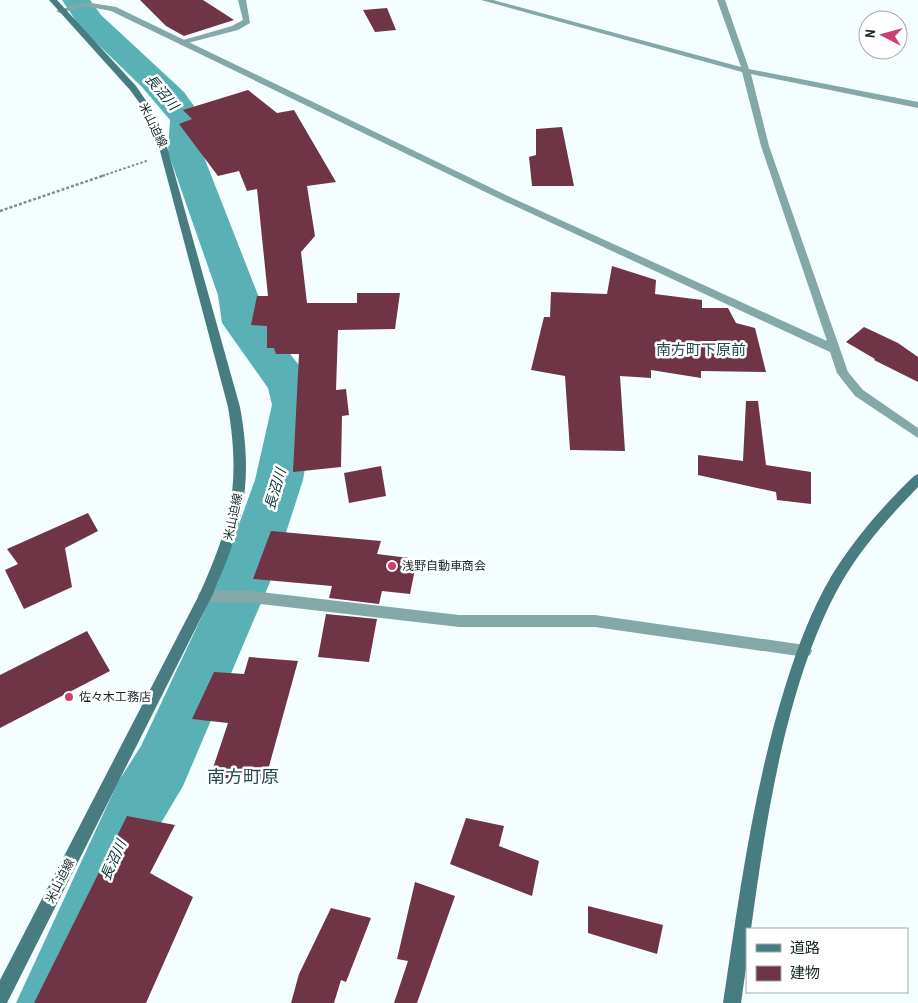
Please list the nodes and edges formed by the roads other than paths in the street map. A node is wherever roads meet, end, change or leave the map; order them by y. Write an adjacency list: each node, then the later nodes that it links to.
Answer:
1 (242, 0): 5 (street)
2 (485, 0): 6 (street)
3 (721, 0): 6 (street)
4 (61, 6): 5 (street); 11 (main road, 米山迫線)
5 (184, 43): 8 (street)
6 (746, 71): 7 (street); 8 (street)
7 (918, 104)
8 (834, 349): 9 (street)
9 (918, 434)
10 (918, 479): 12 (main road)
11 (205, 596): 12 (street); 13 (main road, 米山迫線)
12 (804, 651): 14 (main road)
13 (0, 998)
14 (732, 1003)

